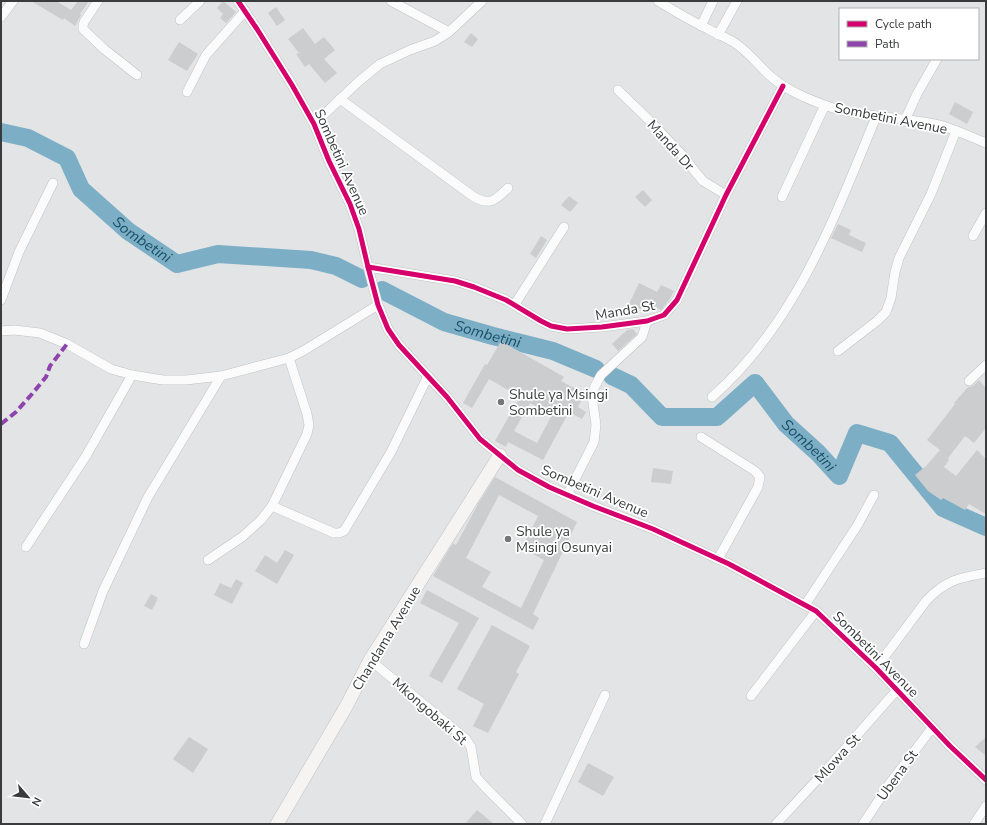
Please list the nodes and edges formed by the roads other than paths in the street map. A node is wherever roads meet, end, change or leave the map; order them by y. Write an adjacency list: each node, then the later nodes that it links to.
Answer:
1 (13, 1): 11 (street)
2 (98, 1): 17 (street)
3 (200, 1): 12 (street)
4 (238, 1): 10 (street, Sombetini Avenue)
5 (391, 1): 14 (street)
6 (482, 1): 14 (street, Sombetini Avenue)
7 (713, 1): 13 (street)
8 (737, 1): 15 (street)
9 (660, 2): 13 (street, Sombetini Avenue)
10 (245, 11): 20 (street); 25 (street, Sombetini Avenue)
11 (1, 17)
12 (180, 20)
13 (701, 26): 15 (street, Sombetini Avenue)
14 (449, 32): 21 (street, Sombetini Avenue)
15 (718, 35): 18 (street, Sombetini Avenue)
16 (936, 60): 24 (street)
17 (137, 75)
18 (783, 86): 22 (street, Sombetini Avenue); 30 (street, Manda St)
19 (618, 90): 30 (street, Manda Dr)
20 (187, 92)
21 (340, 100): 25 (street, Sombetini Avenue); 29 (street)
22 (825, 105): 23 (street, Sombetini Avenue); 31 (street)
23 (876, 117): 24 (street, Sombetini Avenue); 48 (street)
24 (905, 120): 26 (street, Sombetini Avenue)
25 (314, 124): 35 (street, Sombetini Avenue)
26 (956, 131): 27 (street, Sombetini Avenue); 41 (street)
27 (986, 142)
28 (53, 183): 36 (street)
29 (508, 188)
30 (726, 195): 39 (street, Manda St)
31 (782, 198)
32 (986, 213): 34 (street)
33 (564, 227): 37 (street)
34 (973, 236)
35 (368, 267): 37 (street, Manda St); 38 (street, Sombetini Avenue)
36 (1, 300)
37 (515, 304): 39 (street, Manda St)
38 (378, 305): 42 (street); 46 (street, Sombetini Avenue)
39 (647, 321): 51 (street)
40 (1, 331): 44 (street)
41 (838, 351)
42 (288, 358): 45 (street); 53 (street)
43 (986, 365): 47 (street)
44 (132, 375): 45 (street); 54 (street)
45 (221, 376): 60 (street)
46 (428, 376): 50 (street, Sombetini Avenue); 53 (street)
47 (969, 382)
48 (712, 397)
49 (701, 437): 55 (street)
50 (500, 455): 51 (street, Sombetini Avenue); 61 (street, Chandama Avenue)
51 (567, 495): 55 (street, Sombetini Avenue)
52 (874, 495): 58 (street)
53 (272, 506): 56 (street)
54 (26, 547)
55 (718, 559): 58 (street, Sombetini Avenue)
56 (208, 560)
57 (986, 573): 62 (street)
58 (805, 605): 59 (street, Sombetini Avenue)
59 (816, 611): 62 (street, Sombetini Avenue); 65 (street)
60 (84, 644)
61 (370, 660): 69 (street, Chandama Avenue); 70 (street, Mkongobaki St)
62 (876, 668): 63 (street, Sombetini Avenue)
63 (896, 690): 66 (street, Sombetini Avenue); 72 (street, Mlowa St)
64 (605, 694): 71 (street)
65 (751, 696)
66 (932, 728): 67 (street, Sombetini Avenue); 73 (street, Ubena St)
67 (986, 780)
68 (986, 806): 74 (street)
69 (277, 824)
70 (522, 824)
71 (545, 824)
72 (776, 824)
73 (863, 824)
74 (974, 824)

